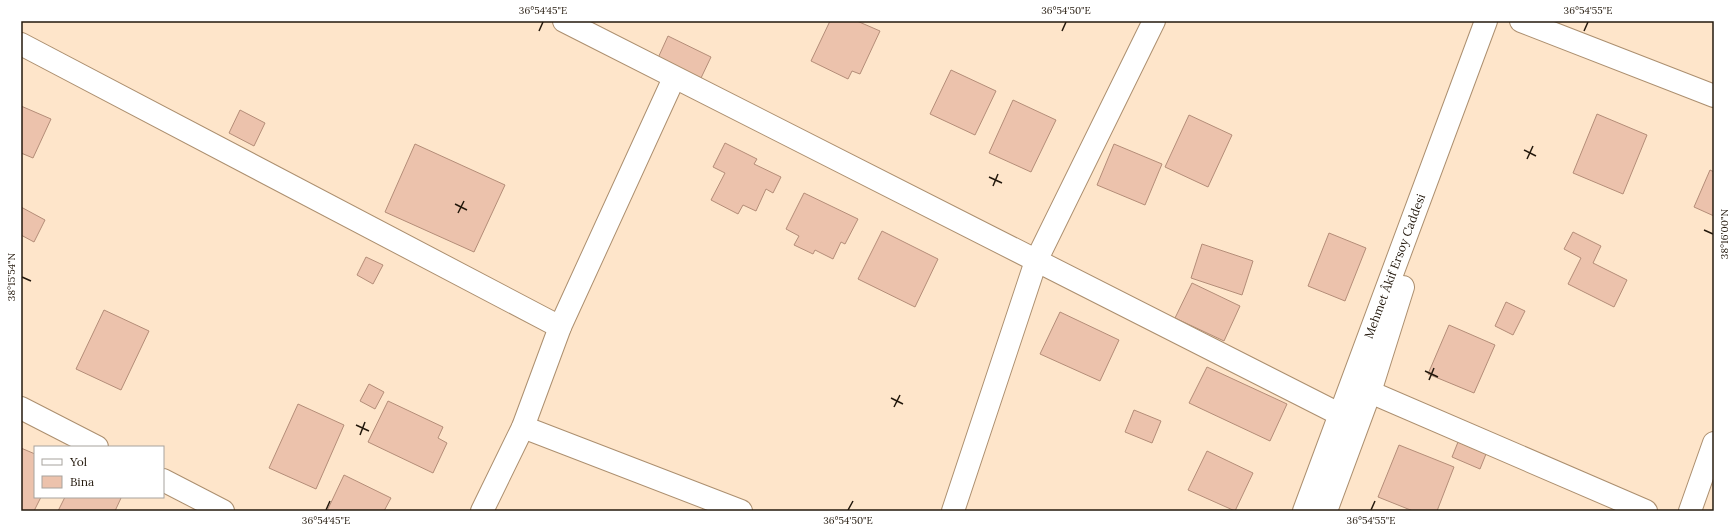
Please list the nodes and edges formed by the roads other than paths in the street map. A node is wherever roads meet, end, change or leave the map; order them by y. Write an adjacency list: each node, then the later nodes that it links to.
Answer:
1 (564, 21): 6 (street)
2 (1154, 21): 8 (street)
3 (1486, 21): 10 (street, Mehmet Âkif Ersoy Caddesi); 12 (street, Mehmet Âkif Ersoy Caddesi)
4 (1521, 21): 7 (street)
5 (21, 44): 9 (street)
6 (674, 78): 8 (street); 9 (street)
7 (1714, 96)
8 (1036, 261): 12 (street); 20 (street)
9 (560, 327): 13 (street)
10 (1370, 392): 22 (street, Mehmet Âkif Ersoy Caddesi); 23 (street)
11 (21, 408): 15 (street)
12 (1341, 414): 21 (street, Mehmet Âkif Ersoy Caddesi)
13 (524, 427): 18 (street); 19 (street)
14 (1714, 443): 24 (street)
15 (95, 446)
16 (164, 481): 17 (street)
17 (223, 511)
18 (482, 511)
19 (741, 511)
20 (953, 511)
21 (1304, 511)
22 (1326, 511)
23 (1646, 511)
24 (1690, 511)

